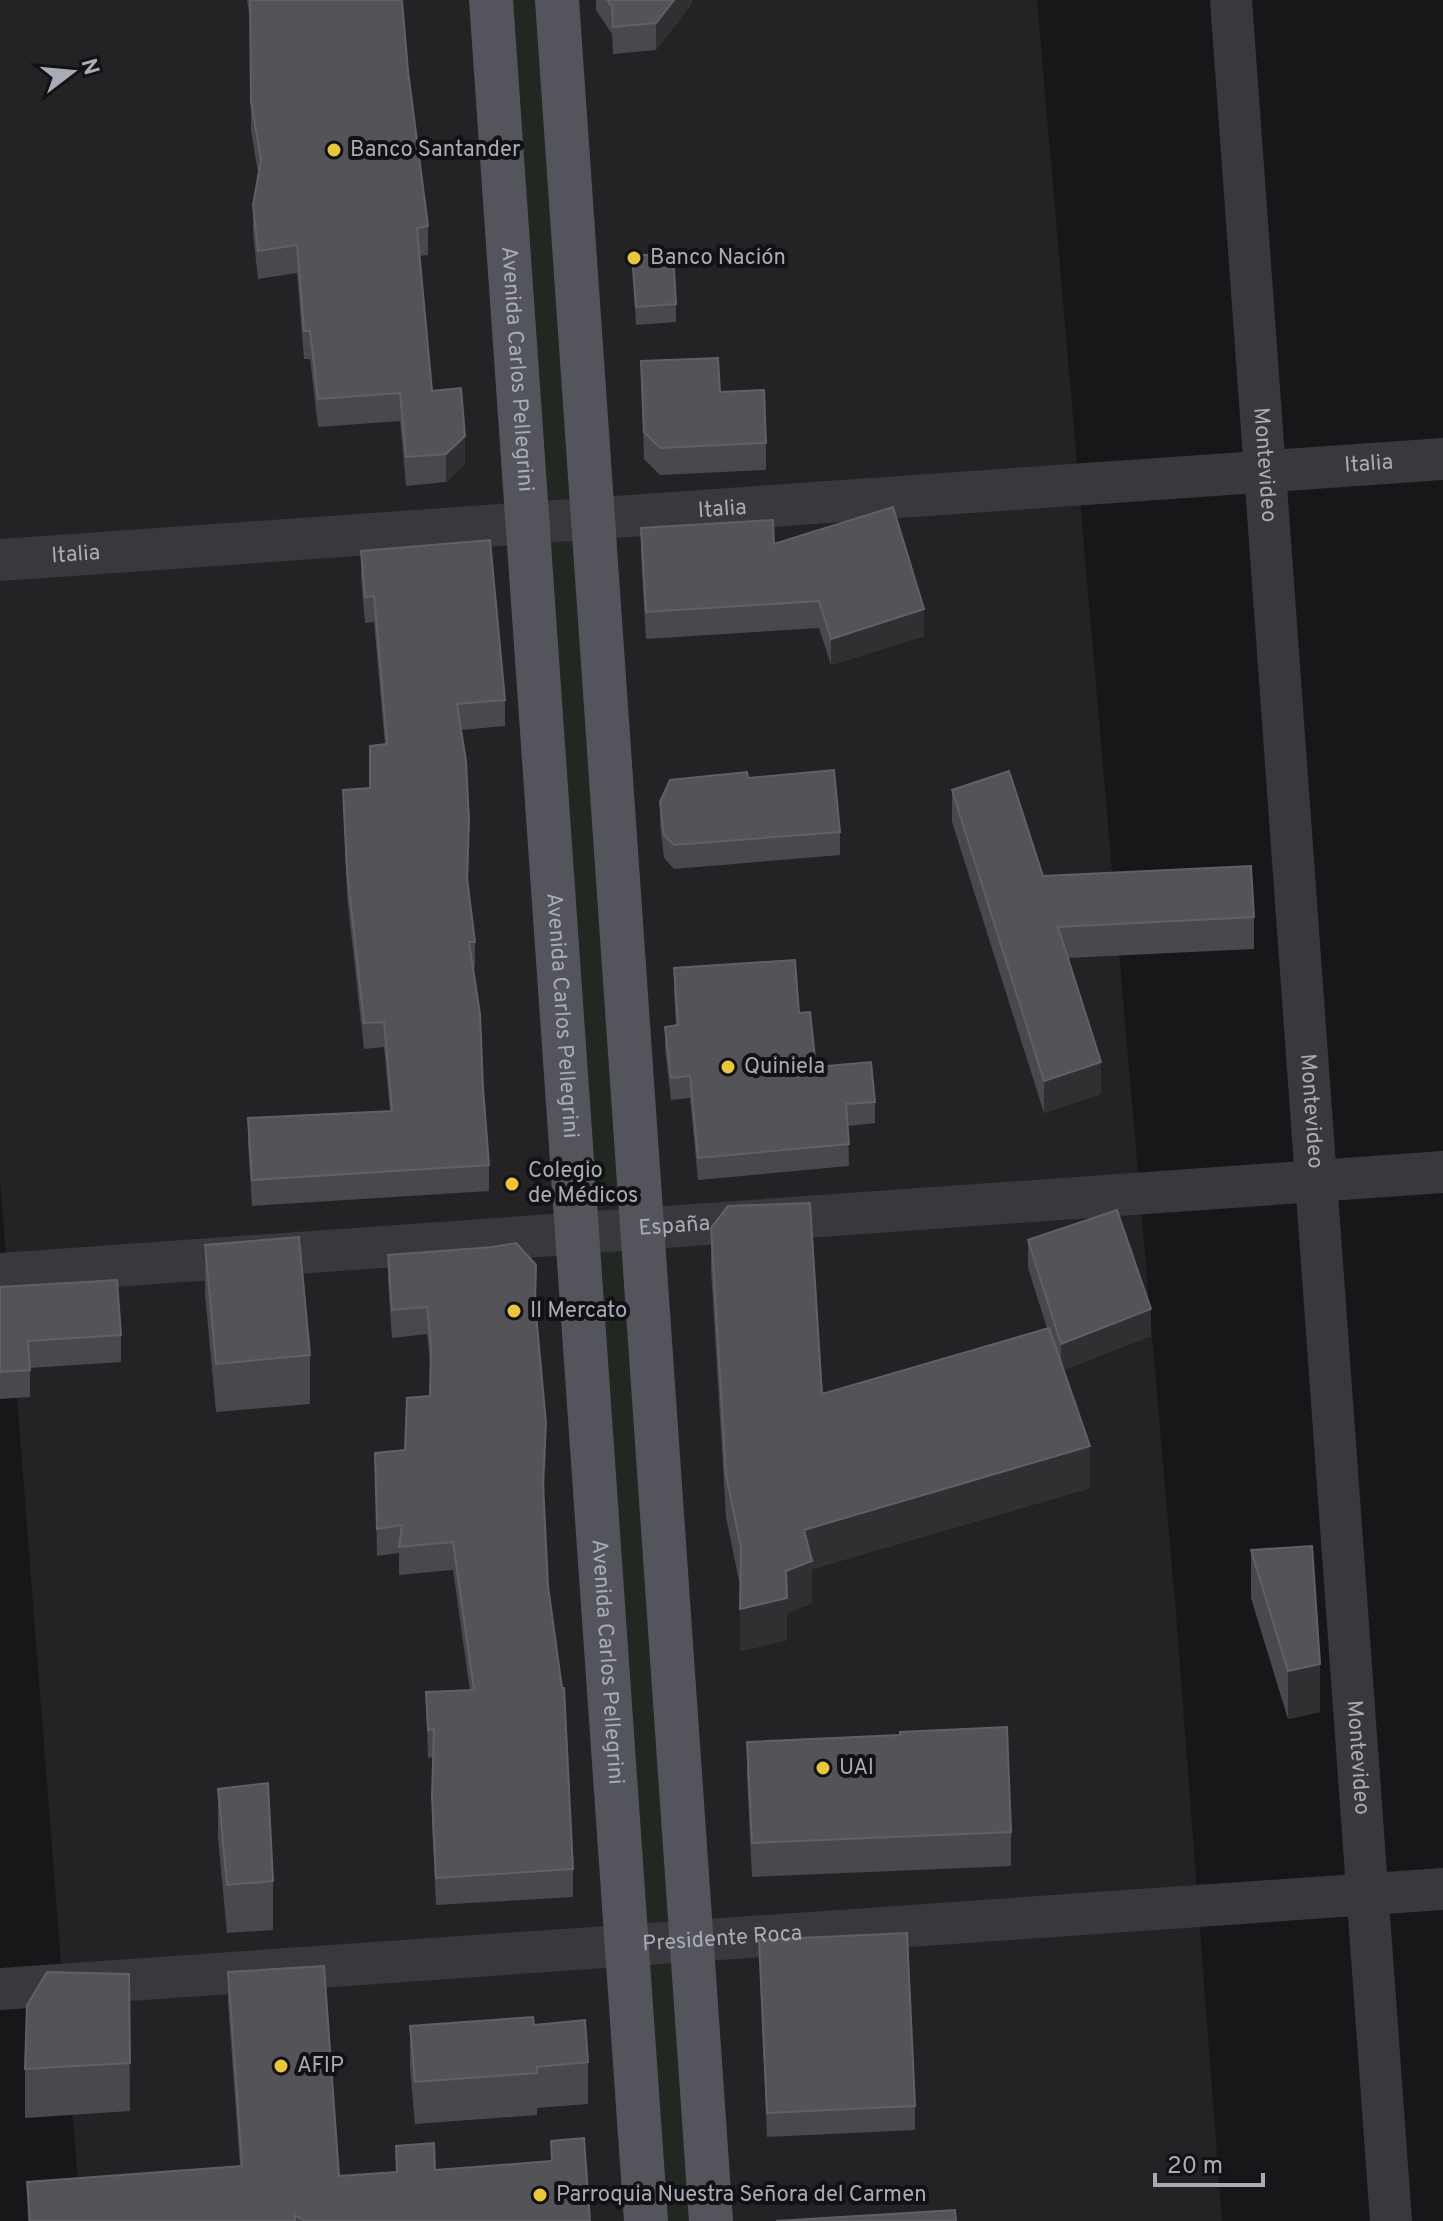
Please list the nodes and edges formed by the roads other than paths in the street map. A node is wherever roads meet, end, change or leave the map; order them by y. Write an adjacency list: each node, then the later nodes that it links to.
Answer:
1 (491, 0): 7 (main road, Avenida Carlos Pellegrini)
2 (557, 0): 6 (main road)
3 (1231, 0): 5 (street, Montevideo)
4 (1443, 459): 5 (street, Italia)
5 (1265, 471): 6 (street, Italia); 10 (street, Montevideo)
6 (593, 518): 7 (street, Italia); 11 (main road)
7 (528, 523): 8 (street, Italia); 12 (main road, Avenida Carlos Pellegrini)
8 (0, 560)
9 (1443, 1172): 10 (street, España)
10 (1316, 1181): 11 (street, España); 15 (street, Montevideo)
11 (642, 1229): 12 (street, España); 16 (main road)
12 (577, 1233): 13 (street, España); 17 (main road, Avenida Carlos Pellegrini)
13 (0, 1274)
14 (1443, 1889): 15 (street, Presidente Roca)
15 (1367, 1894): 16 (street, Presidente Roca); 21 (street, Montevideo)
16 (692, 1941): 17 (street, Presidente Roca); 20 (main road)
17 (627, 1945): 18 (street, Presidente Roca); 19 (main road, Avenida Carlos Pellegrini)
18 (0, 1989)
19 (646, 2221)
20 (711, 2221)
21 (1391, 2221)

